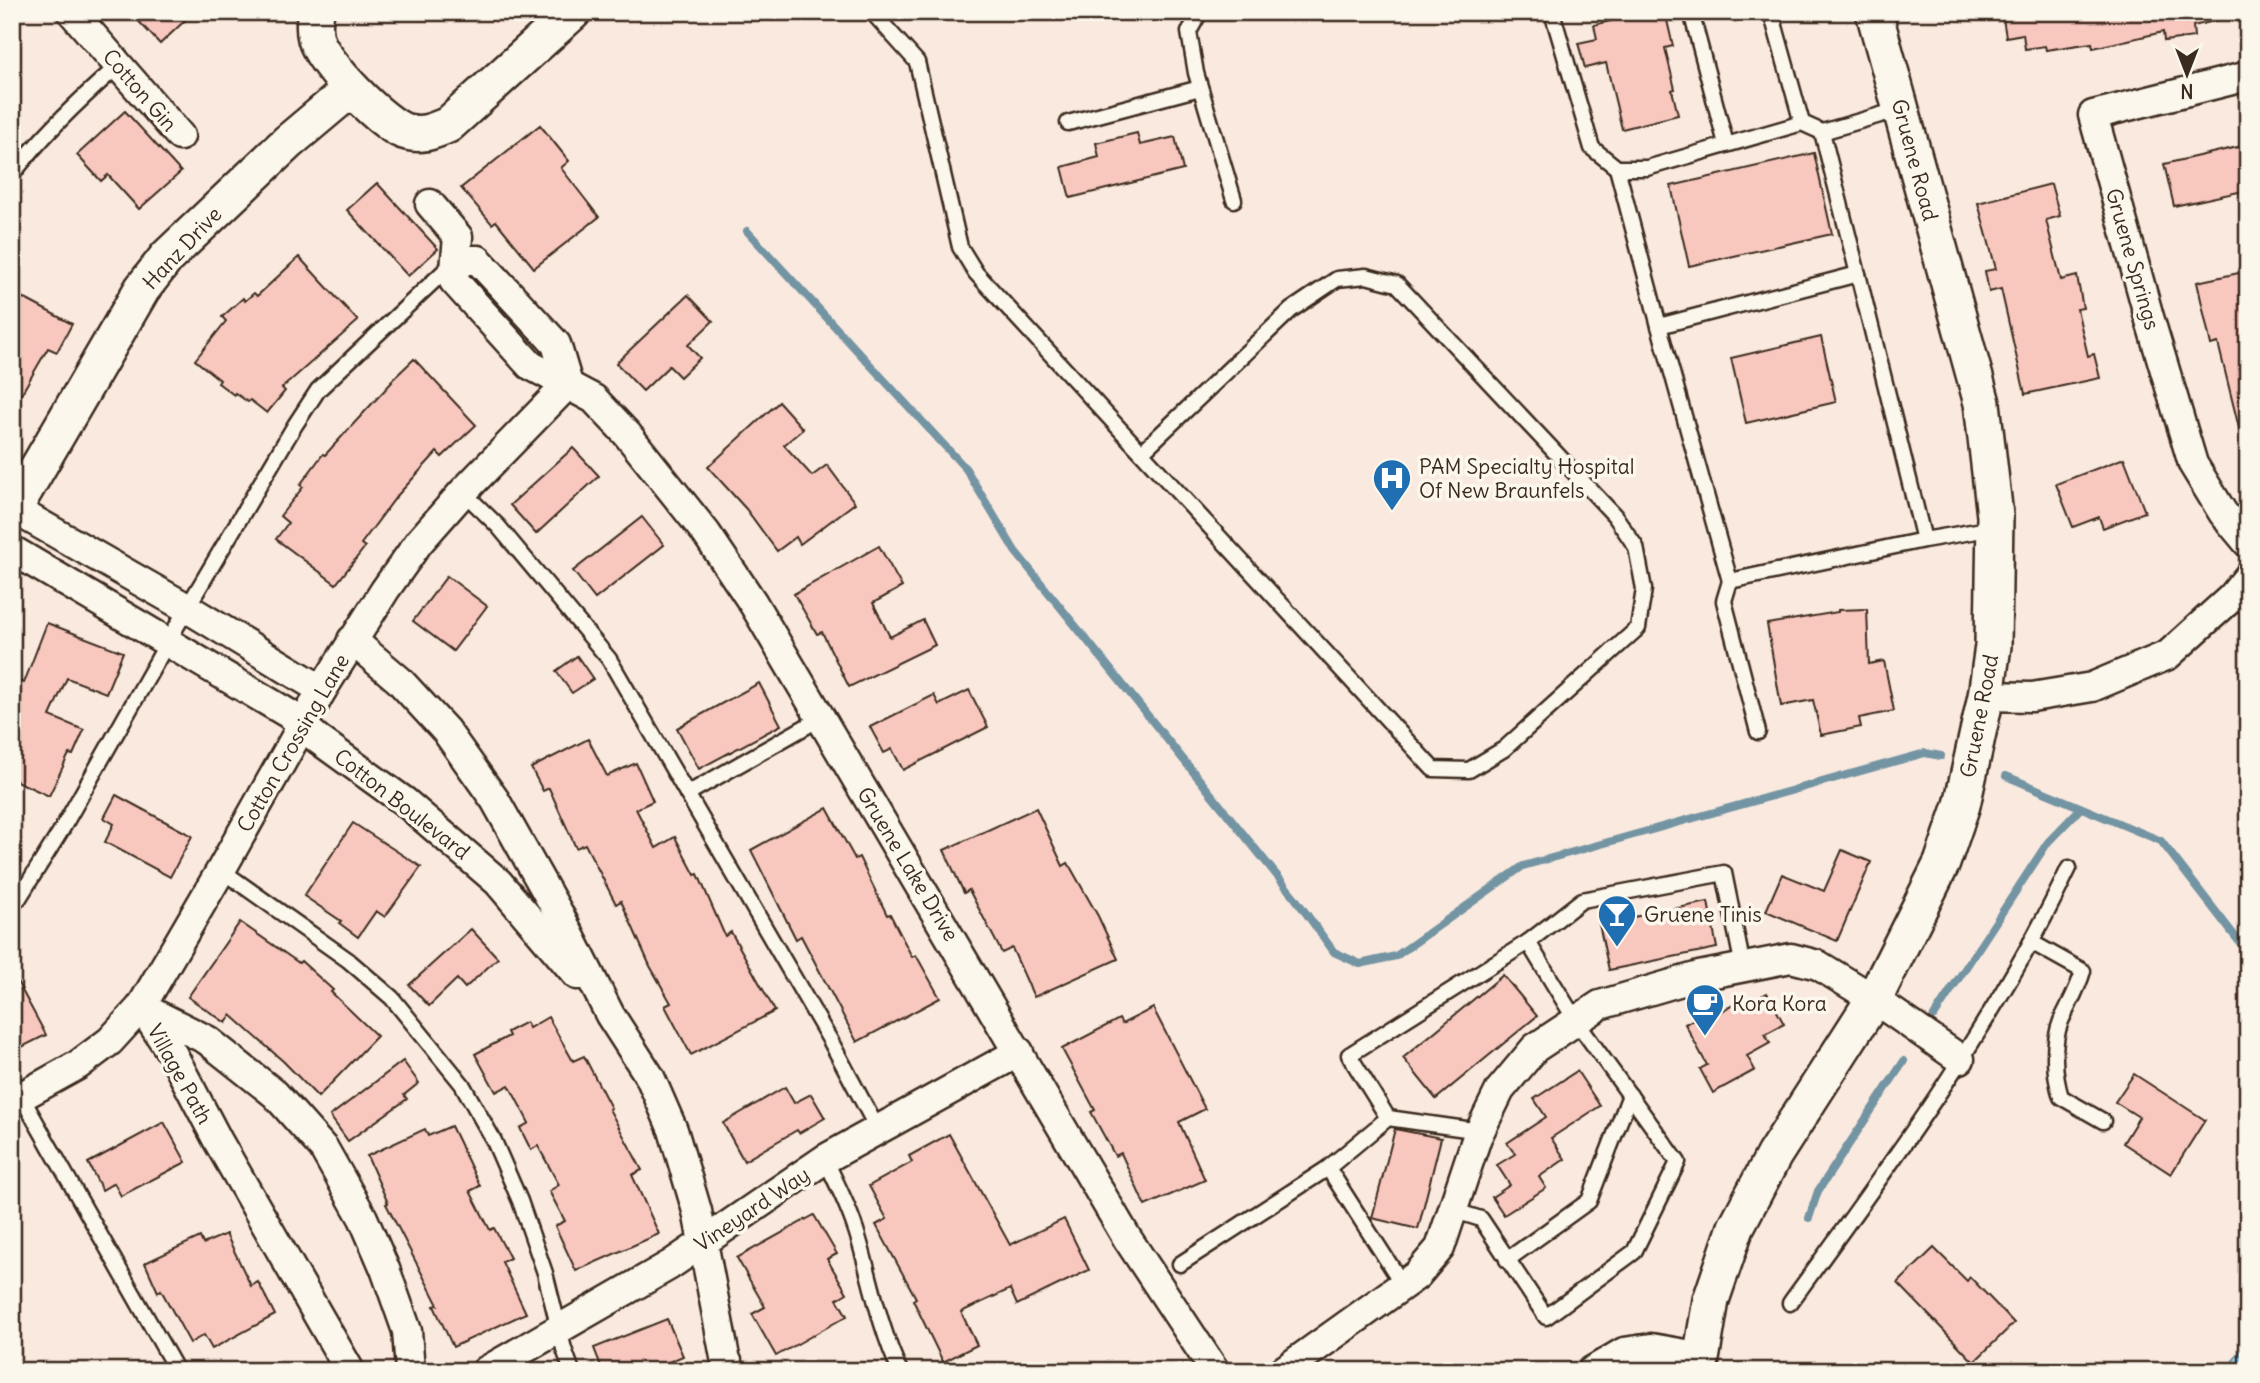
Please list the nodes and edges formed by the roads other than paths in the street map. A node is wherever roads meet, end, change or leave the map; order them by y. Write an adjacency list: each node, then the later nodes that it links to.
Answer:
1 (72, 12): 10 (street, Cotton Gin)
2 (316, 12): 13 (street)
3 (573, 12): 13 (street)
4 (872, 12): 28 (lane)
5 (1200, 12): 12 (lane)
6 (1552, 12): 20 (lane)
7 (1691, 12): 19 (lane)
8 (1771, 12): 16 (lane)
9 (1874, 12): 14 (street, Gruene Road)
10 (119, 65): 18 (street, Cotton Gin); 21 (lane)
11 (2248, 76): 33 (street, Gruene Springs)
12 (1200, 88): 15 (lane); 22 (lane)
13 (351, 89): 30 (street, Hanz Drive)
14 (1901, 109): 17 (lane); 31 (street, Gruene Road)
15 (1068, 123)
16 (1802, 123): 17 (lane); 19 (lane)
17 (1822, 132): 25 (lane)
18 (180, 136)
19 (1726, 144): 20 (lane)
20 (1617, 168): 26 (lane)
21 (12, 176)
22 (1234, 200)
23 (430, 204): 24 (street)
24 (456, 260): 27 (street); 37 (lane)
25 (1858, 274): 26 (lane); 32 (lane)
26 (1659, 326): 36 (lane)
27 (568, 384): 29 (street, Cotton Crossing Lane); 42 (street, Gruene Lake Drive)
28 (1142, 452): 28 (lane)
29 (463, 492): 38 (street, Cotton Crossing Lane); 45 (lane)
30 (13, 510): 37 (street)
31 (1995, 527): 32 (lane); 41 (street, Gruene Road)
32 (1924, 540): 36 (lane)
33 (2248, 543)
34 (12, 550): 39 (street, Cotton Boulevard)
35 (2248, 577): 41 (street)
36 (1730, 582): 44 (lane)
37 (187, 608): 39 (lane); 40 (street)
38 (352, 640): 40 (street, Cotton Crossing Lane); 54 (street, Cotton Boulevard)
39 (168, 641): 43 (street, Cotton Boulevard); 48 (lane)
40 (322, 690): 43 (street, Cotton Crossing Lane)
41 (1986, 696): 52 (street, Gruene Road)
42 (821, 719): 45 (lane); 56 (street, Gruene Lake Drive)
43 (303, 726): 47 (street, Cotton Crossing Lane); 54 (street, Cotton Boulevard)
44 (1758, 732)
45 (687, 794): 62 (lane)
46 (2069, 868): 50 (lane)
47 (221, 870): 53 (street, Cotton Crossing Lane); 72 (lane)
48 (12, 905)
49 (1528, 942): 51 (lane); 55 (lane); 60 (lane)
50 (2031, 943): 57 (lane); 61 (lane)
51 (1743, 967): 52 (street); 55 (street)
52 (1874, 999): 57 (street); 73 (street, Gruene Road)
53 (141, 1007): 58 (street, Cotton Crossing Lane); 75 (street, Village Path); 76 (street, Village Path)
54 (610, 1015): 67 (street, Cotton Boulevard)
55 (1576, 1021): 59 (lane); 63 (street)
56 (1019, 1052): 62 (street, Vineyard Way); 81 (street, Gruene Lake Drive)
57 (1960, 1059): 71 (lane)
58 (17, 1088): 74 (lane)
59 (1630, 1095): 68 (lane); 68 (lane)
60 (1388, 1118): 63 (lane); 65 (lane)
61 (2103, 1122)
62 (878, 1130): 64 (street, Vineyard Way)
63 (1480, 1131): 66 (street)
64 (825, 1159): 67 (street, Vineyard Way); 80 (lane)
65 (1328, 1168): 69 (lane); 70 (lane)
66 (1452, 1210): 68 (lane); 70 (street)
67 (702, 1243): 72 (street, Vineyard Way); 79 (street, Cotton Boulevard)
68 (1507, 1260)
69 (1180, 1264)
70 (1403, 1285): 82 (street)
71 (1790, 1303)
72 (559, 1328): 77 (street, Vineyard Way); 78 (lane)
73 (1701, 1364): 83 (street)
74 (177, 1371)
75 (350, 1371)
76 (410, 1371)
77 (486, 1371)
78 (572, 1371)
79 (731, 1371)
80 (900, 1371)
81 (1215, 1371)
82 (1283, 1371)
83 (1592, 1371)

